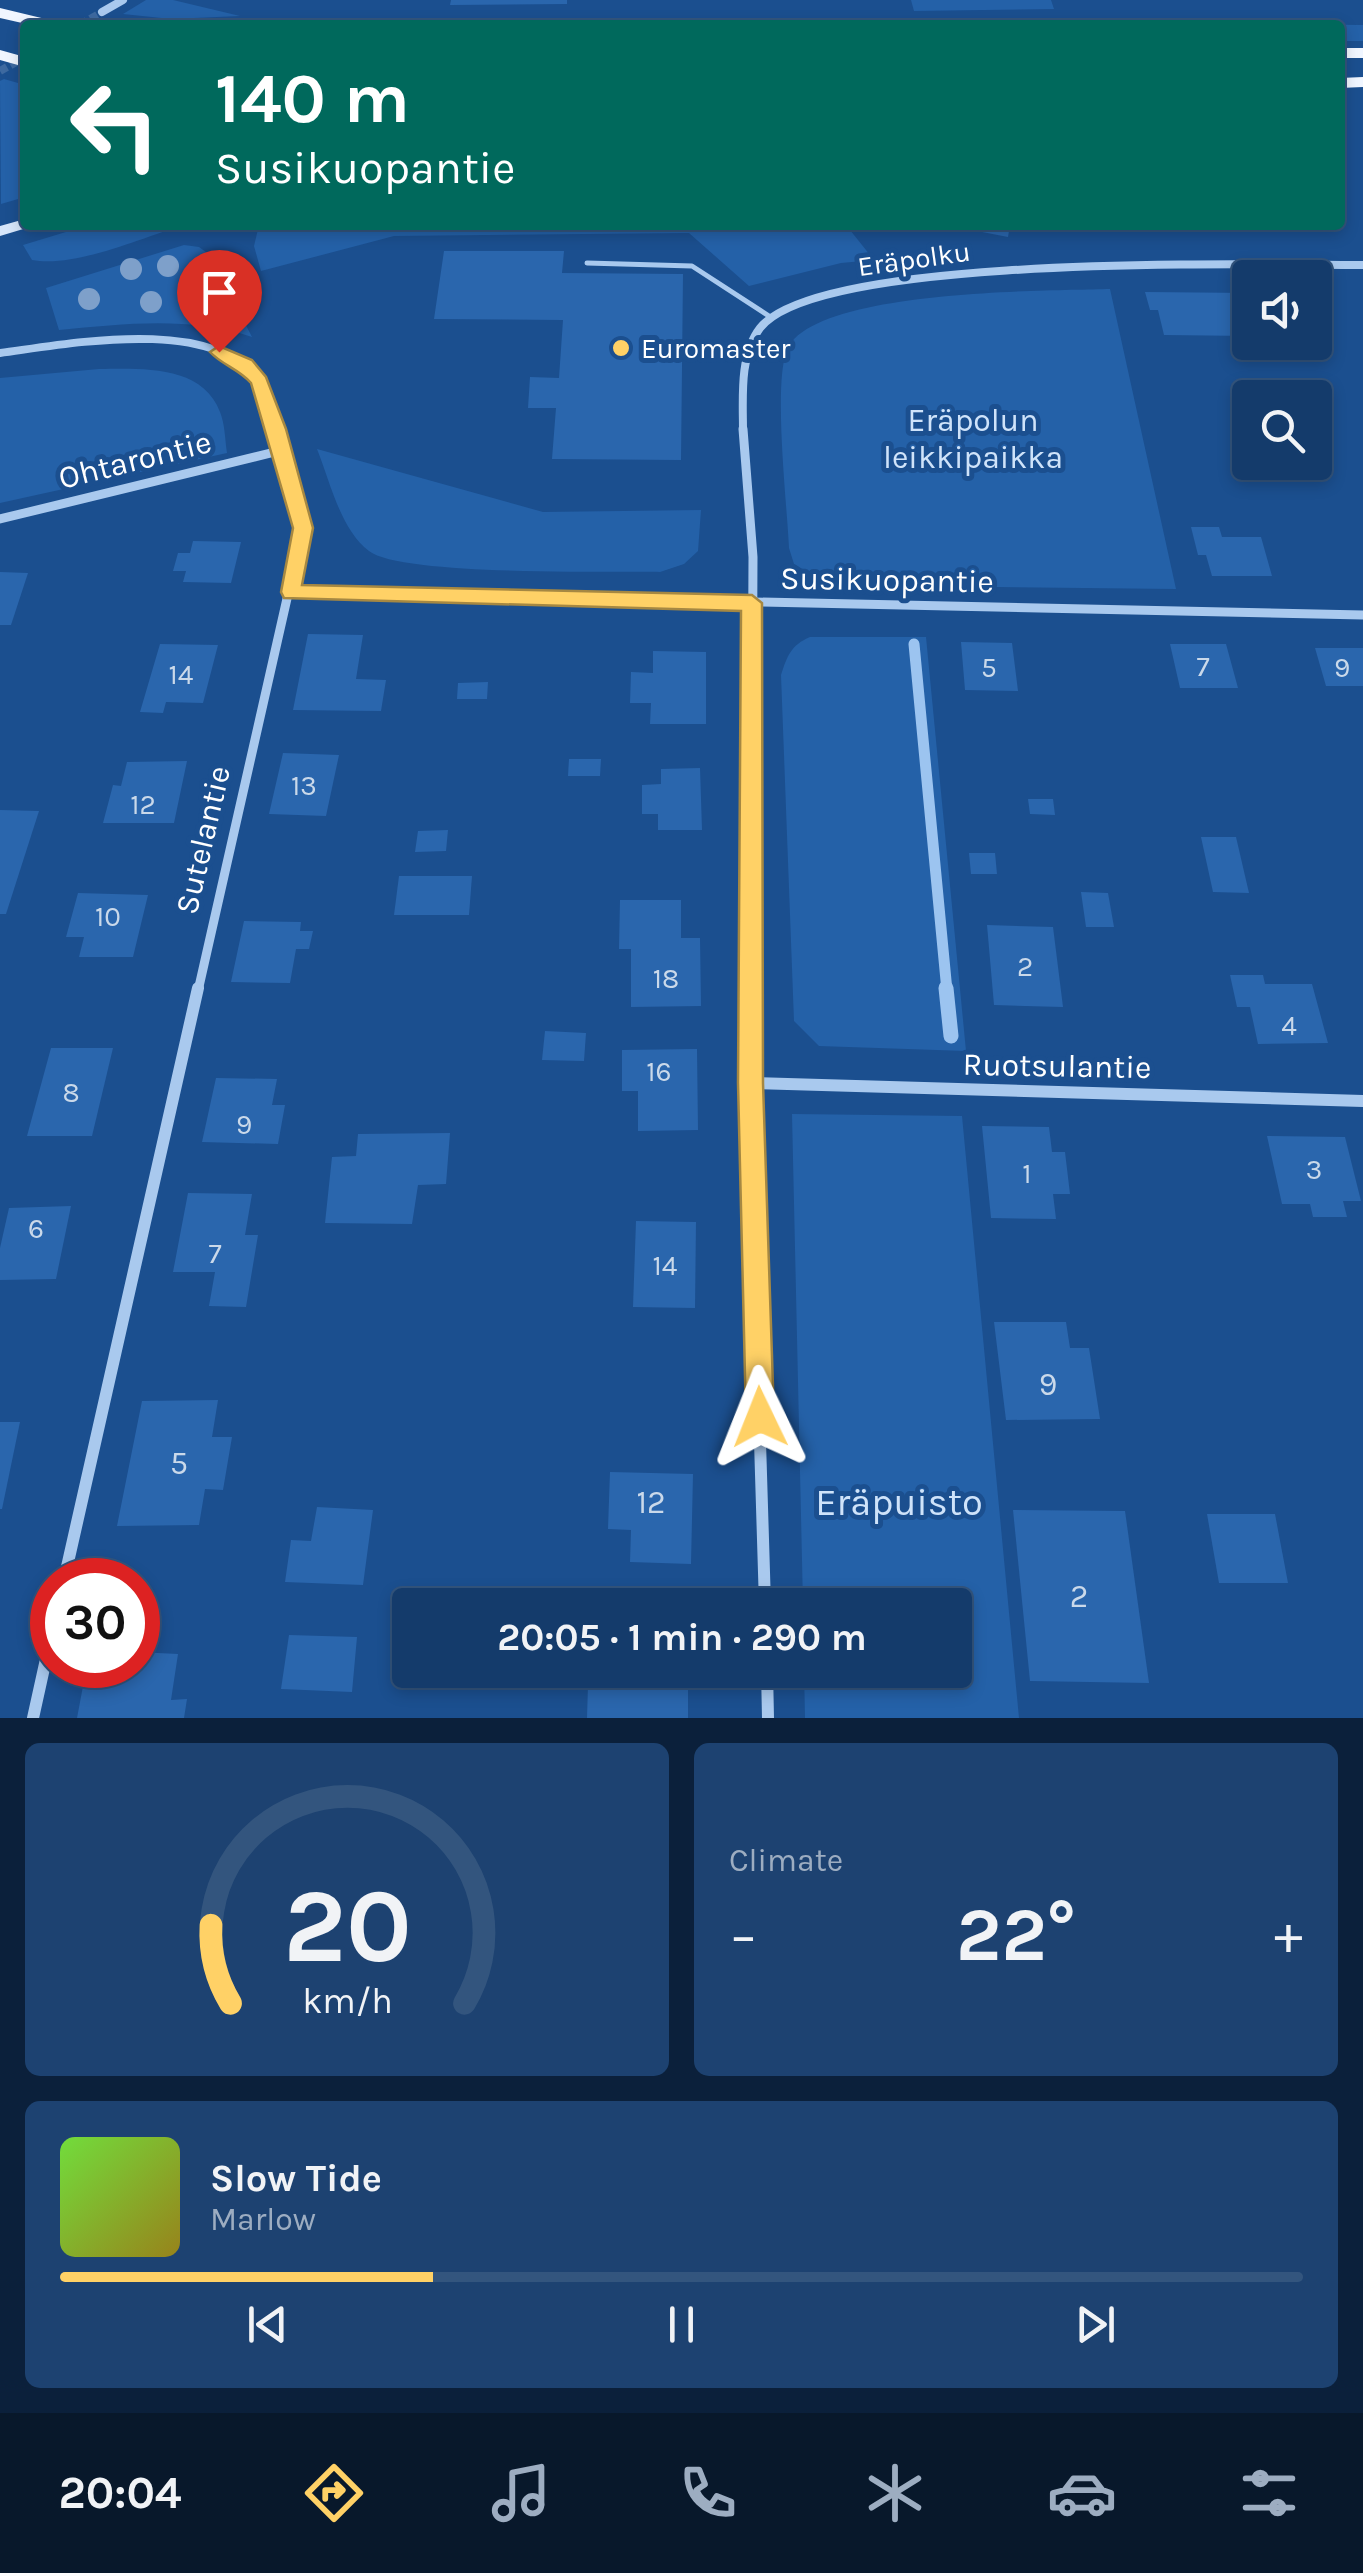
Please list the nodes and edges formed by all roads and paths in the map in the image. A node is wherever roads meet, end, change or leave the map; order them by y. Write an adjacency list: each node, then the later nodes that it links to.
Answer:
1 (123, 0): 2 (street)
2 (102, 12)
3 (0, 13): 4 (main road)
4 (30, 20)
5 (588, 262): 7 (lane)
6 (1363, 265): 7 (street, Eräpolku)
7 (772, 318): 12 (street)
8 (0, 353): 9 (street, Sutelantie)
9 (282, 450): 10 (street, Ohtarontie); 11 (street, Sutelantie)
10 (0, 519)
11 (291, 592): 12 (street, Susikuopantie); 16 (street, Sutelantie)
12 (752, 603): 13 (street, Susikuopantie); 14 (street)
13 (1363, 614)
14 (751, 1083): 15 (street, Ruotsulantie); 17 (street)
15 (1363, 1101)
16 (69, 1558)
17 (765, 1588)
18 (40, 1688): 20 (street)
19 (767, 1688): 21 (street)
20 (34, 1718)
21 (768, 1718)

